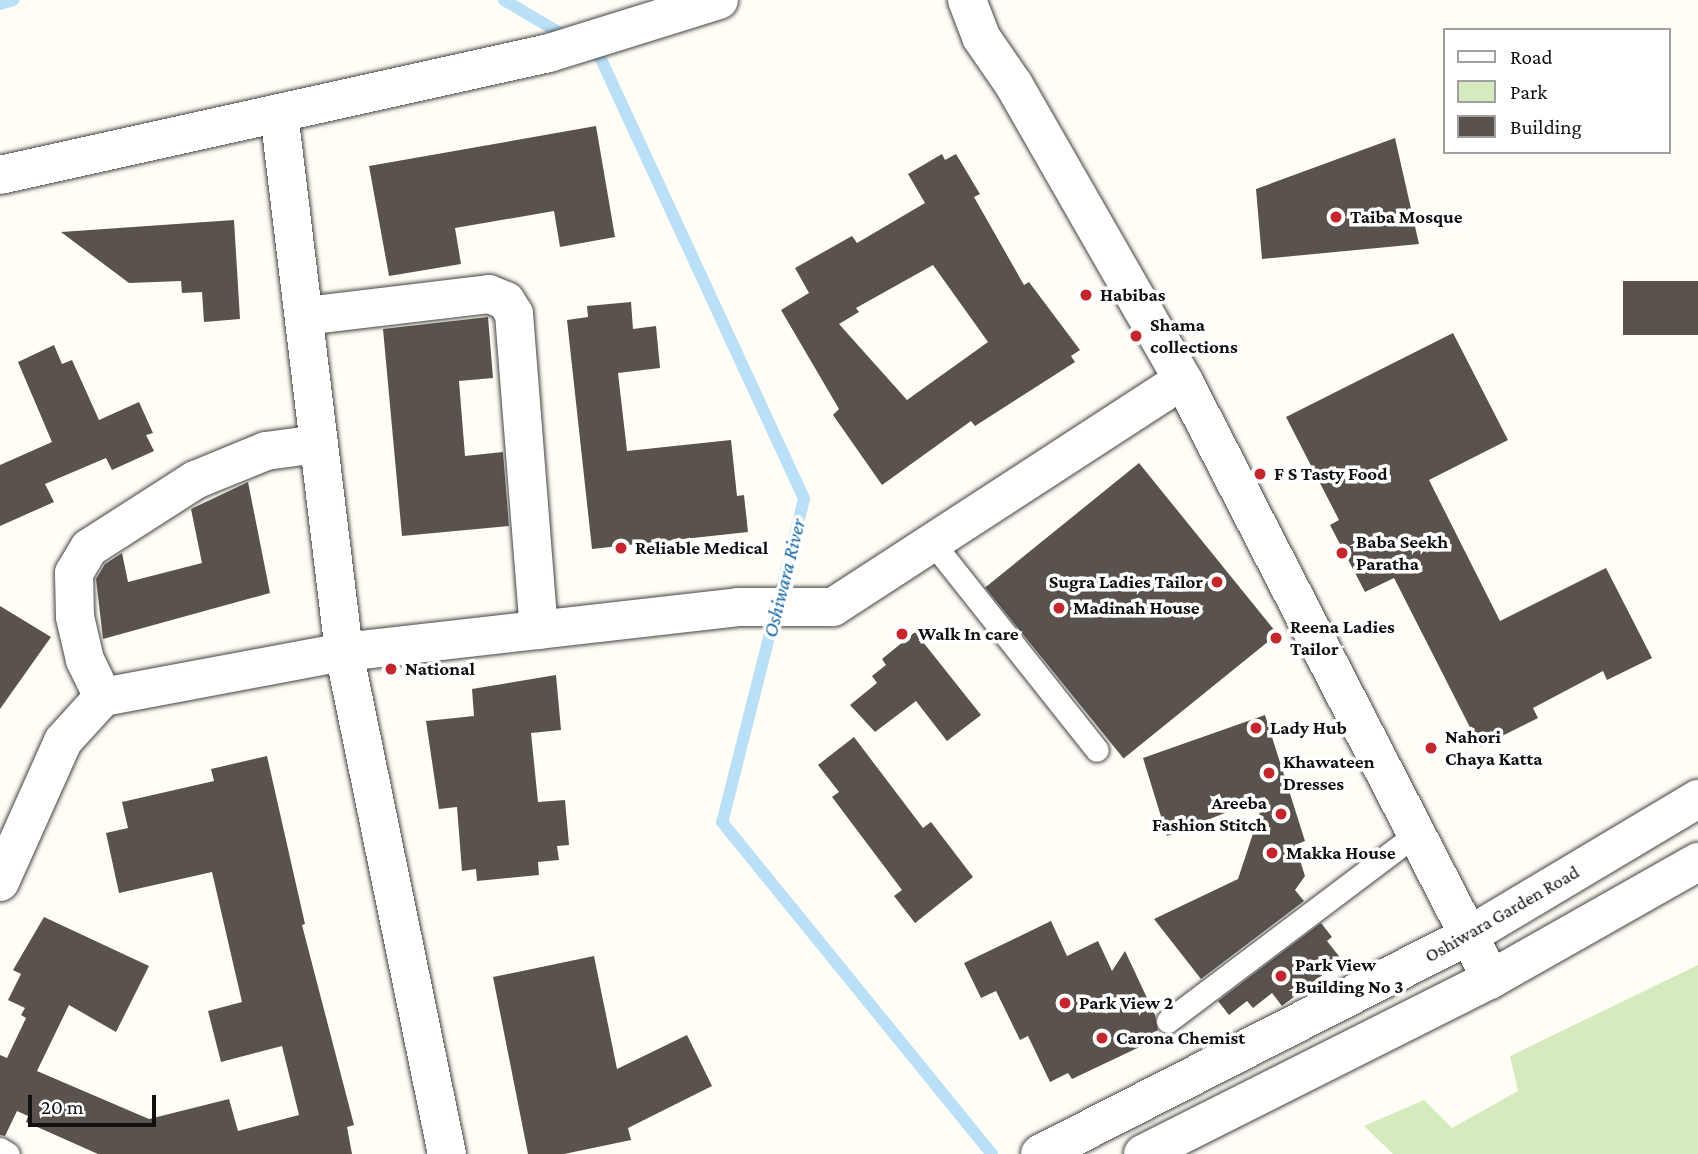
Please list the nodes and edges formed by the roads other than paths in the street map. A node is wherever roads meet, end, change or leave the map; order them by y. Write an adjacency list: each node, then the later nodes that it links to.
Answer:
1 (719, 0): 3 (street)
2 (967, 0): 6 (street)
3 (278, 113): 4 (street); 5 (street)
4 (0, 175)
5 (306, 316): 7 (street); 9 (street)
6 (1183, 380): 8 (street); 14 (street)
7 (318, 444): 10 (street); 11 (street)
8 (932, 542): 9 (street); 12 (lane)
9 (539, 630): 10 (street)
10 (344, 652): 11 (street); 22 (street)
11 (103, 697): 16 (street)
12 (1097, 750)
13 (1698, 799): 17 (street, Oshiwara Garden Road)
14 (1416, 834): 17 (street); 19 (lane)
15 (1698, 862): 18 (street)
16 (0, 882)
17 (1468, 936): 18 (street); 23 (street, Oshiwara Garden Road)
18 (1491, 979): 24 (street)
19 (1168, 1021)
20 (0, 1149): 21 (lane)
21 (8, 1154)
22 (447, 1154)
23 (1040, 1154)
24 (1143, 1154)

